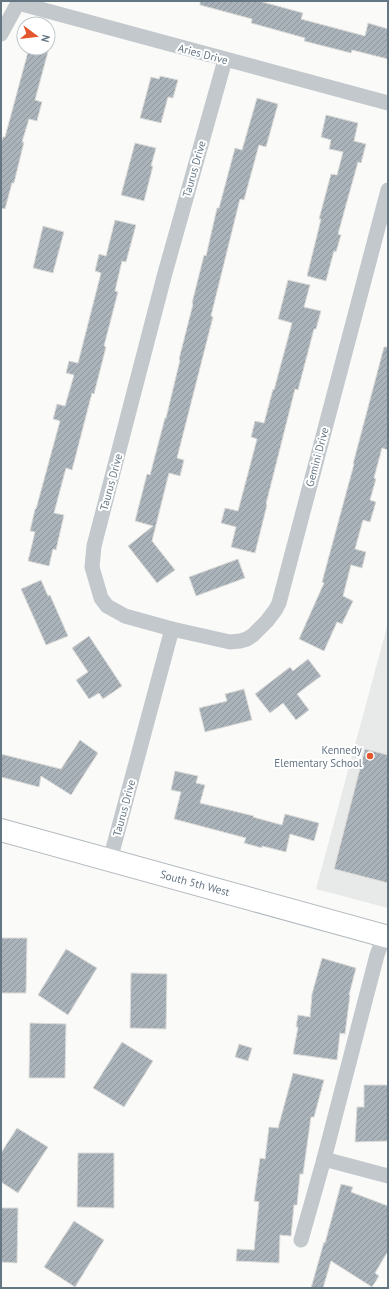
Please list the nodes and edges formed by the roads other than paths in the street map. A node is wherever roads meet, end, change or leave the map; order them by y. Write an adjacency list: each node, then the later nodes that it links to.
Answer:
1 (18, 2): 2 (street); 3 (street, Aries Drive)
2 (1, 34)
3 (225, 60): 4 (street, Aries Drive); 6 (street, Taurus Drive)
4 (388, 103)
5 (388, 190): 6 (street, Gemini Drive)
6 (172, 629): 8 (street, Taurus Drive)
7 (1, 830): 8 (street, South 5th West)
8 (110, 860): 9 (street, South 5th West)
9 (386, 936): 10 (street)
10 (324, 1159): 11 (street); 12 (street)
11 (388, 1176)
12 (301, 1240)

